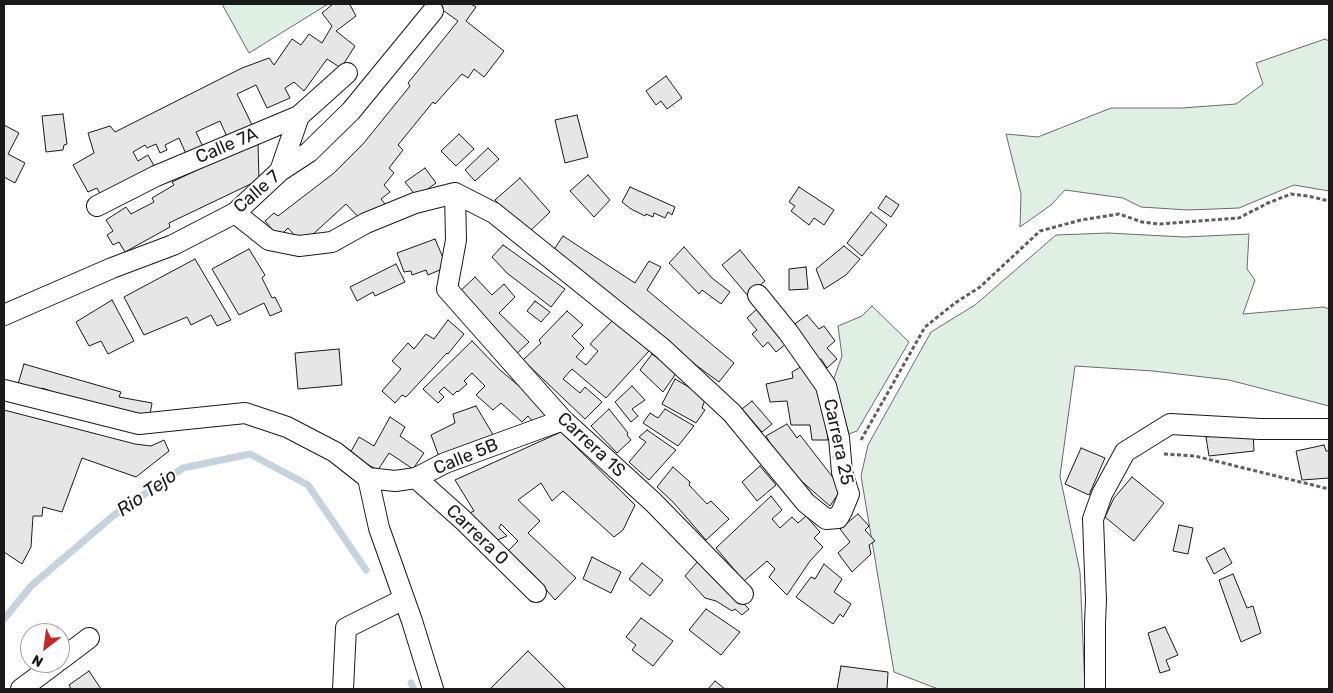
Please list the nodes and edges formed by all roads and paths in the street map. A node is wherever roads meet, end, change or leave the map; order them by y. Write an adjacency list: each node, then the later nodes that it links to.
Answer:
1 (433, 11): 4 (street, Calle 7)
2 (347, 73): 3 (street, Calle 7A)
3 (299, 116): 4 (street); 7 (street, Calle 7A)
4 (280, 171): 8 (street, Calle 7)
5 (455, 193): 8 (street); 9 (street, Carrera 25); 12 (street, Carrera 1S)
6 (1329, 201): 14 (path)
7 (97, 206)
8 (235, 213): 10 (street, Calle 7)
9 (758, 296)
10 (4, 315)
11 (4, 390): 16 (street)
12 (563, 420): 17 (street, Calle 5B); 20 (street, Carrera 1S)
13 (1329, 429): 15 (street)
14 (860, 444)
15 (1125, 452): 18 (path); 28 (street)
16 (368, 478): 17 (street, Calle 5B); 21 (street)
17 (416, 478): 19 (street, Carrera 0)
18 (1329, 489)
19 (536, 592)
20 (743, 594)
21 (404, 599): 26 (street); 27 (street)
22 (89, 638): 23 (street)
23 (70, 652)
24 (43, 673): 25 (street)
25 (21, 689)
26 (343, 689)
27 (433, 689)
28 (1095, 689)

